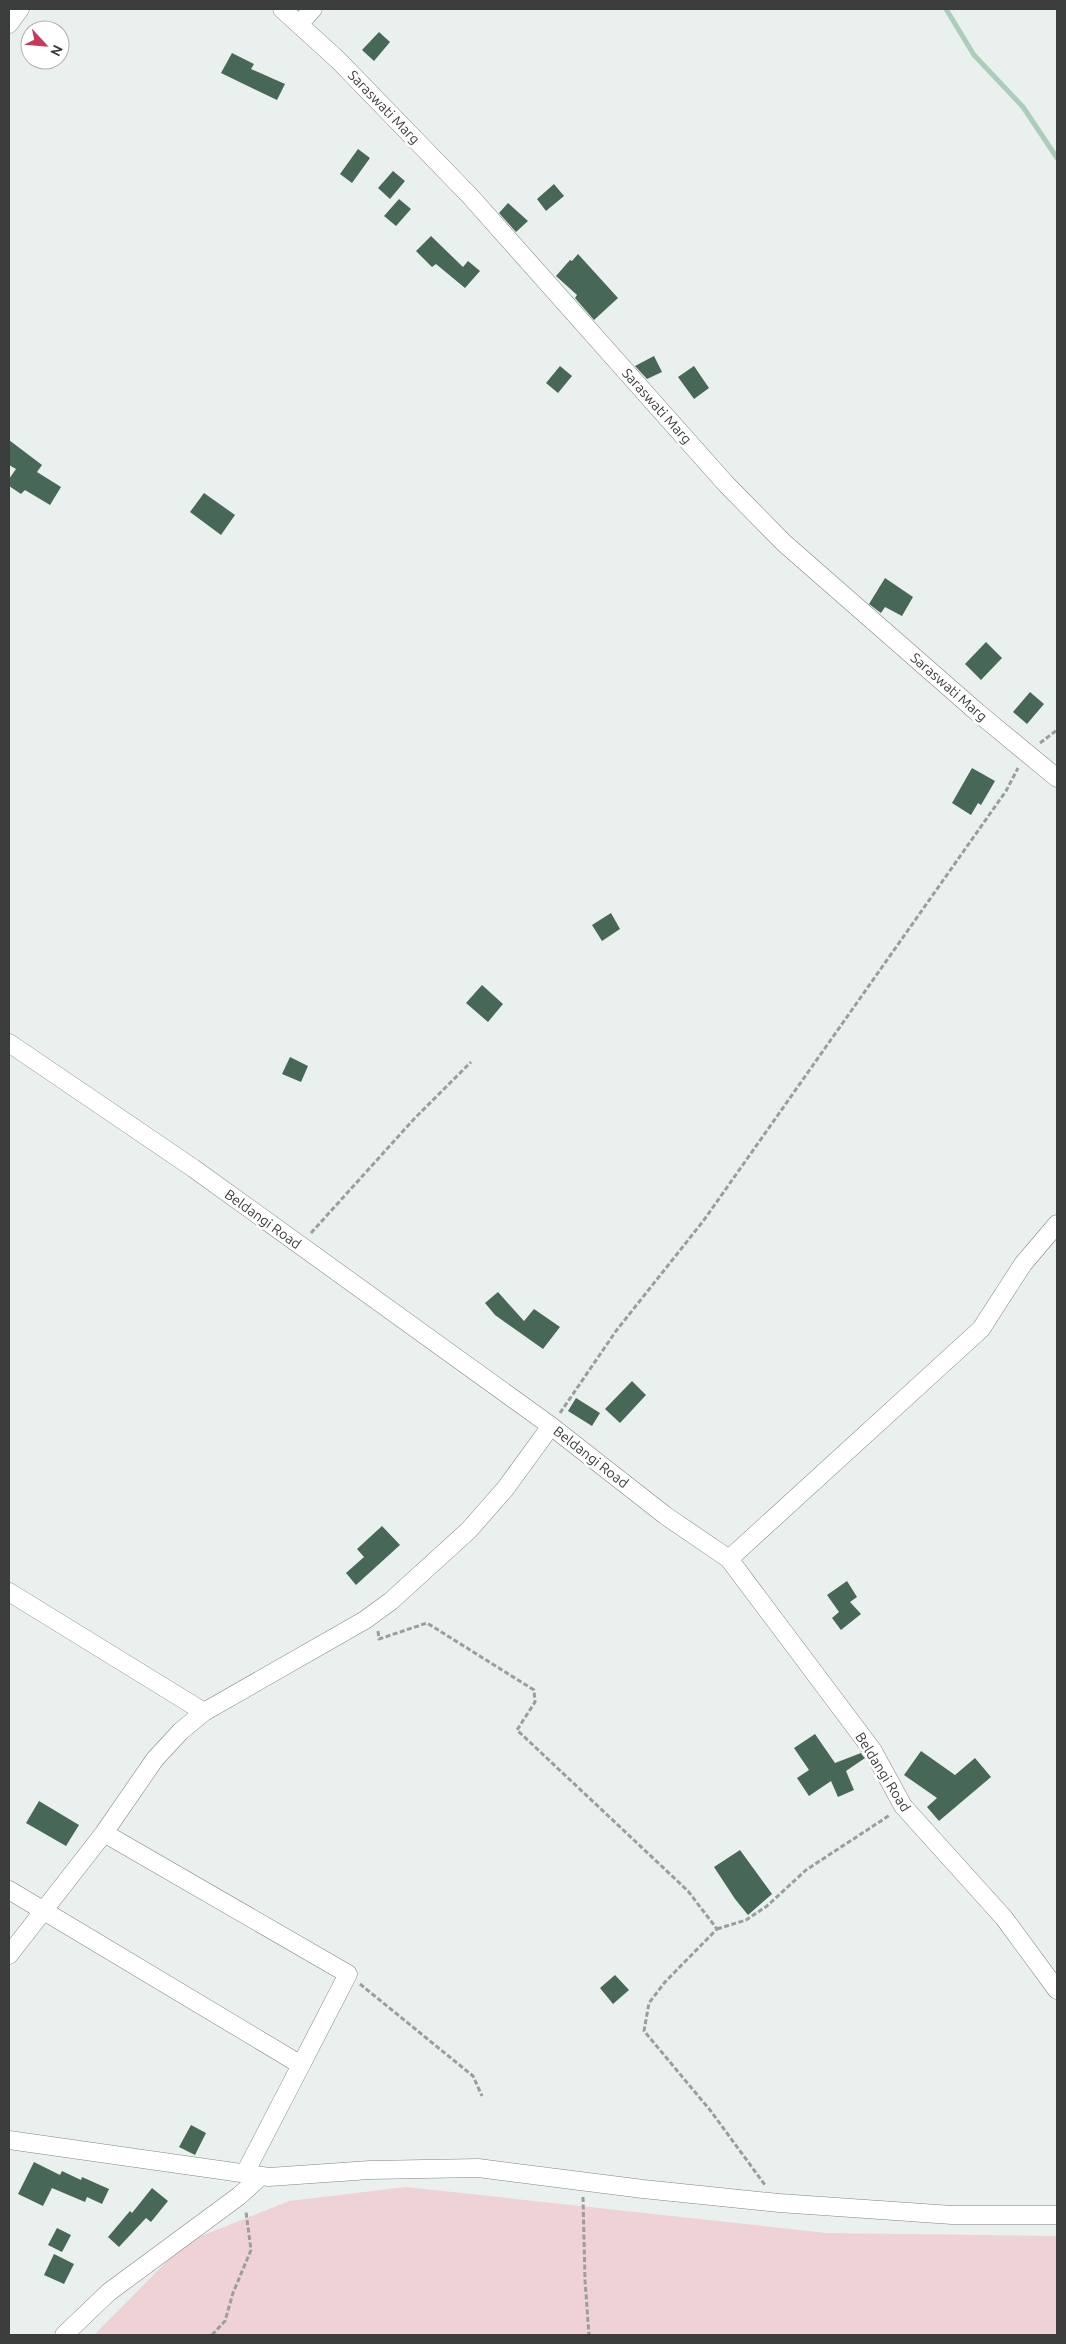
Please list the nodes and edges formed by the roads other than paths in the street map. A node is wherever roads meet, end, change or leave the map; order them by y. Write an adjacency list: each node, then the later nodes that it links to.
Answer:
1 (20, 9): 5 (street)
2 (282, 9): 4 (street, Saraswati Marg)
3 (313, 9): 4 (street)
4 (300, 23): 6 (street, Saraswati Marg)
5 (9, 24)
6 (1057, 778)
7 (9, 1043): 9 (street, Beldangi Road)
8 (1057, 1224): 10 (street)
9 (551, 1426): 10 (street, Beldangi Road); 12 (street)
10 (729, 1559): 17 (street, Beldangi Road)
11 (9, 1592): 12 (street)
12 (204, 1712): 13 (street)
13 (104, 1833): 15 (street); 18 (street)
14 (9, 1890): 15 (street)
15 (44, 1910): 16 (street); 18 (street)
16 (9, 1955)
17 (1057, 1990)
18 (301, 2065): 20 (street)
19 (9, 2140): 20 (street)
20 (253, 2175): 21 (street); 22 (street)
21 (1057, 2215)
22 (64, 2335)

